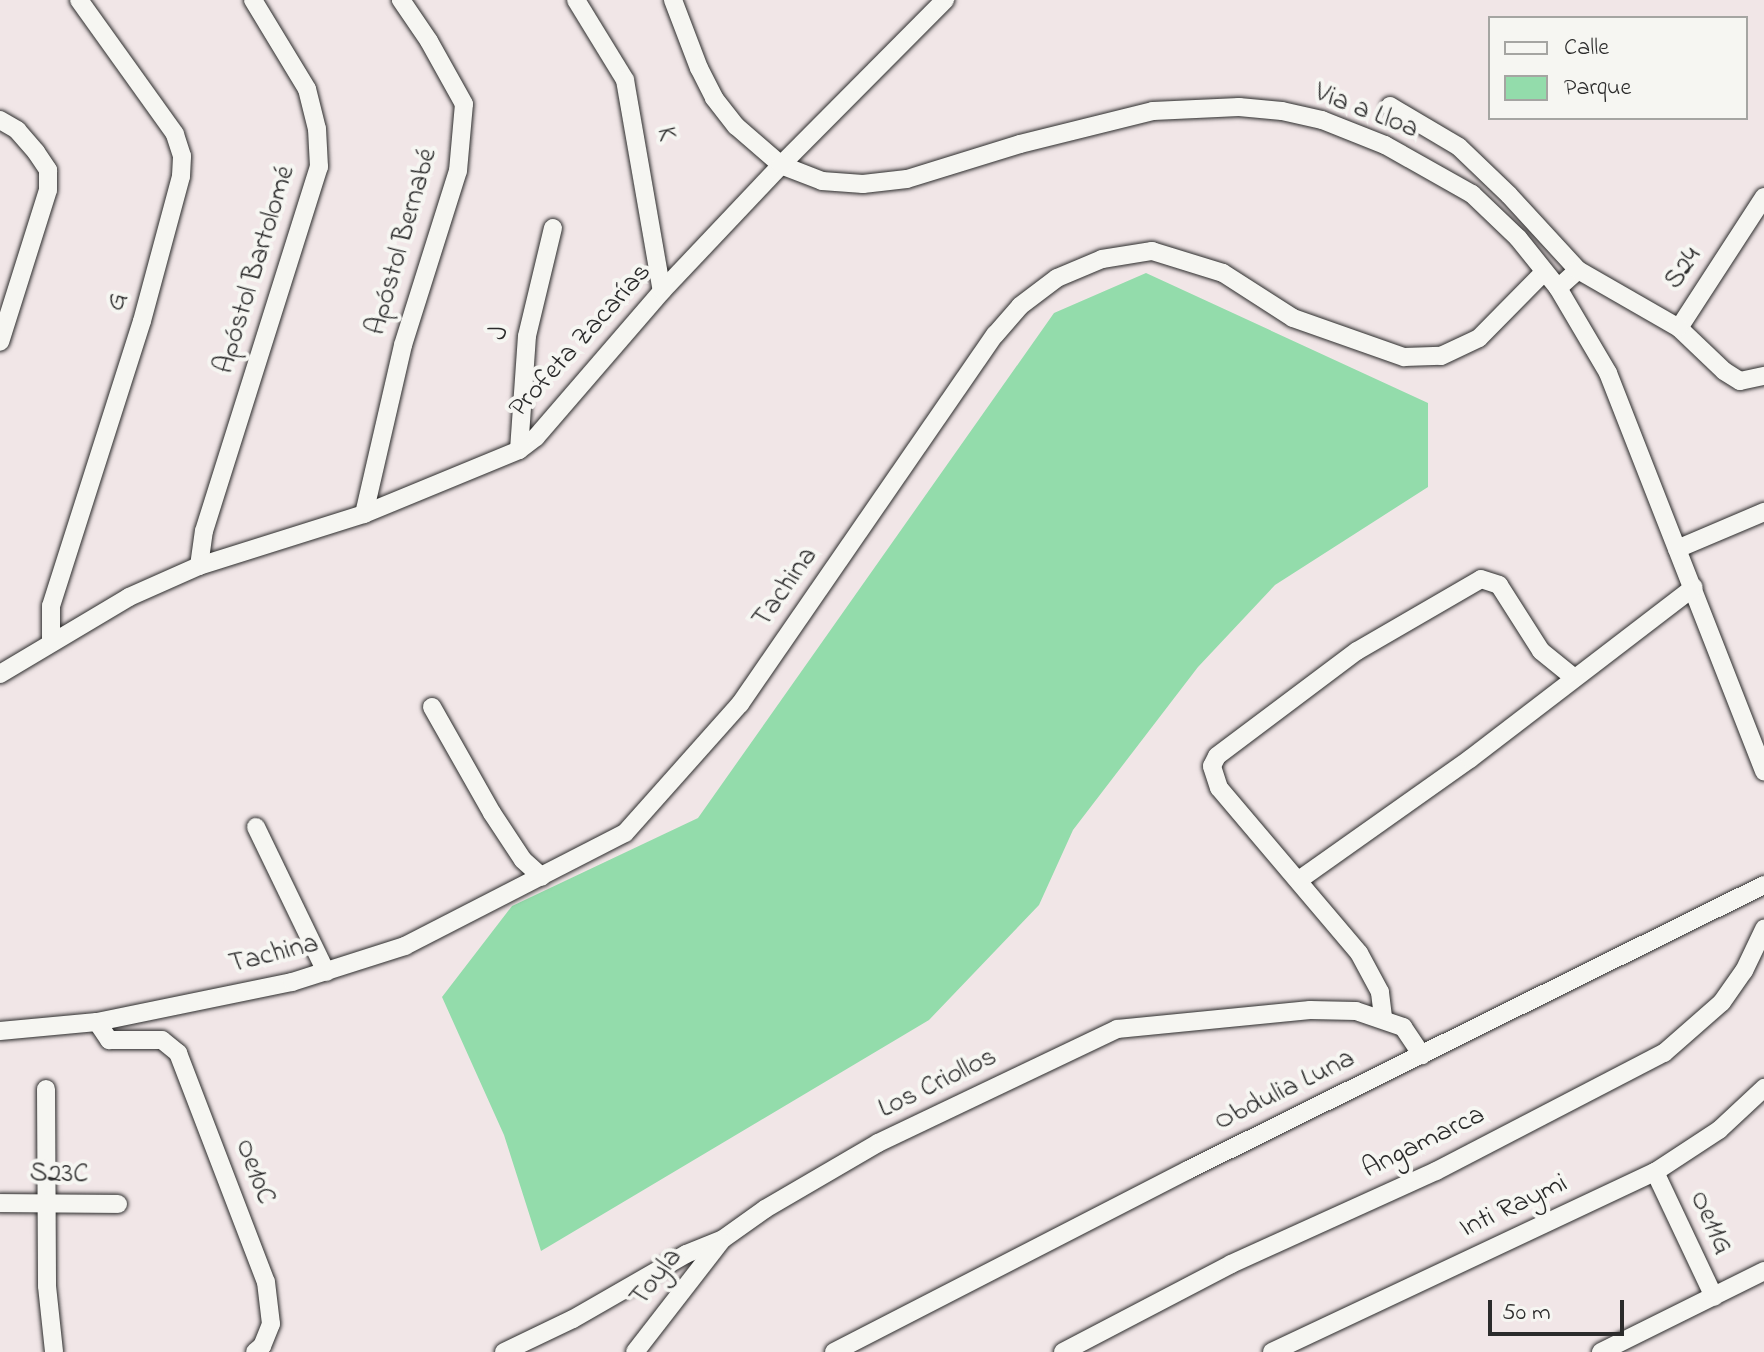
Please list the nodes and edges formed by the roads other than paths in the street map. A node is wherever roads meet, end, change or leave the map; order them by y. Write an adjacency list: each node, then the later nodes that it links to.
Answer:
1 (79, 0): 25 (street, G)
2 (253, 0): 23 (street, Apóstol Bartolomé)
3 (401, 0): 21 (street, Apóstol Bernabé)
4 (576, 0): 15 (street, K)
5 (673, 0): 9 (street, Via a Lloa)
6 (945, 0): 9 (street, Profeta Zacarías)
7 (1390, 106): 12 (street)
8 (0, 120): 17 (street)
9 (781, 165): 13 (street, Via a Lloa); 15 (street, Profeta Zacarías)
10 (1764, 197): 16 (street, S24)
11 (553, 228): 19 (street, J)
12 (1578, 270): 14 (street); 16 (street)
13 (1544, 272): 14 (street, Via a Lloa); 32 (street, Tachina)
14 (1558, 288): 22 (street, Via a Lloa)
15 (662, 291): 19 (street, Profeta Zacarías)
16 (1679, 328): 18 (street, S24)
17 (0, 342)
18 (1761, 377)
19 (519, 450): 21 (street, Profeta Zacarías)
20 (1764, 512): 22 (street)
21 (364, 514): 23 (street, Profeta Zacarías)
22 (1677, 549): 24 (street, Via a Lloa)
23 (199, 566): 25 (street, Profeta Zacarías)
24 (1694, 587): 27 (street); 29 (street, Via a Lloa)
25 (51, 642): 26 (street, Profeta Zacarías)
26 (0, 674)
27 (1573, 677): 33 (street); 33 (street)
28 (432, 707): 32 (street)
29 (1758, 732): 30 (street)
30 (1764, 772)
31 (256, 827): 36 (street)
32 (542, 877): 36 (street, Tachina)
33 (1299, 880): 37 (street)
34 (1764, 885): 40 (street, Obdulia Luna)
35 (1764, 929): 55 (street, Angamarca)
36 (326, 972): 38 (street, Tachina)
37 (1383, 1017): 40 (street); 47 (street, Los Criollos)
38 (97, 1022): 39 (street, Tachina); 51 (street, Oe10C)
39 (0, 1031)
40 (1422, 1055): 54 (street, Obdulia Luna)
41 (1764, 1088): 43 (street, Inti Raymi)
42 (46, 1089): 44 (street)
43 (1655, 1172): 49 (street, Oe11G); 56 (street, Inti Raymi)
44 (49, 1202): 45 (street, S23C); 46 (street, S23C); 50 (street)
45 (0, 1203)
46 (118, 1204)
47 (723, 1239): 52 (street, Los Criollos); 53 (street, Toyla)
48 (1764, 1271): 49 (street)
49 (1714, 1297): 57 (street)
50 (54, 1352)
51 (255, 1352)
52 (504, 1352)
53 (635, 1352)
54 (834, 1352)
55 (1063, 1352)
56 (1273, 1352)
57 (1601, 1352)

